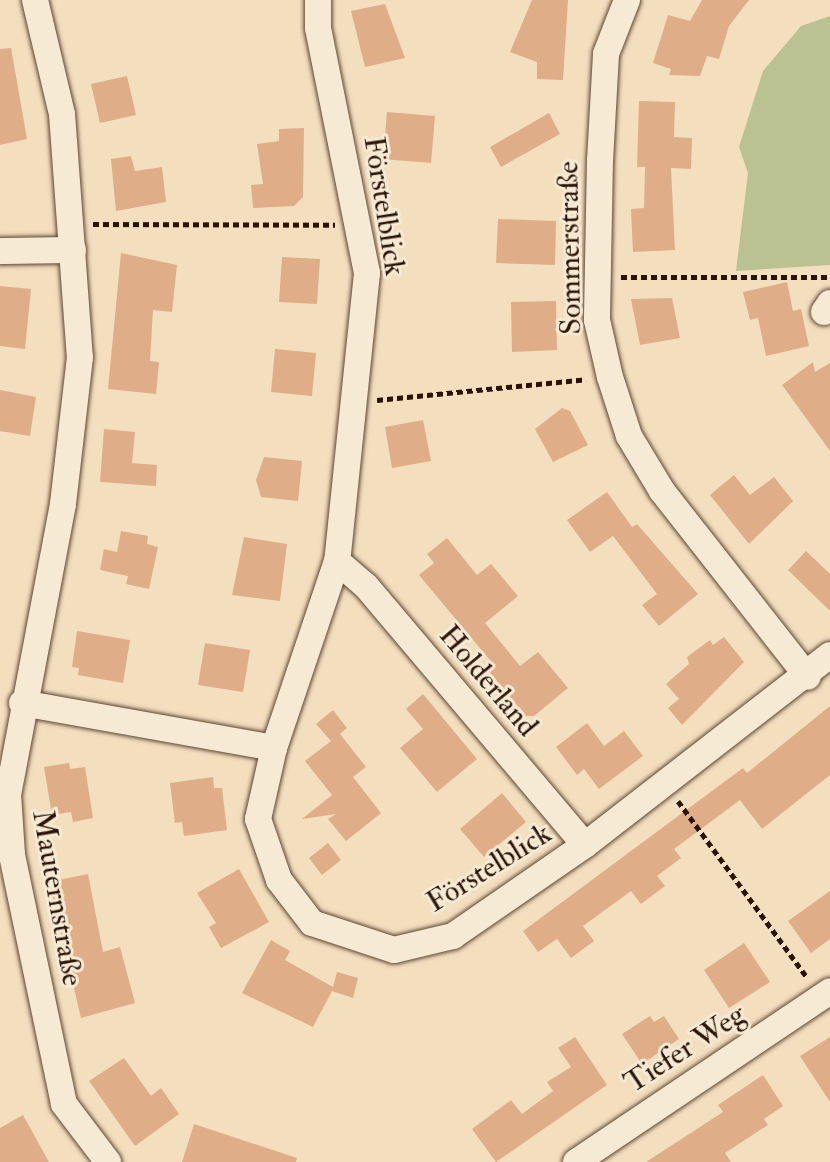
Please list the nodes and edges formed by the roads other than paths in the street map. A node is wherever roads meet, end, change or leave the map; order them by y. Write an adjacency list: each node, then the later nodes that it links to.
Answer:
1 (35, 0): 4 (street, Mauternstraße)
2 (318, 0): 6 (street, Förstelblick)
3 (627, 0): 8 (street, Sommerstraße)
4 (73, 250): 5 (street); 9 (street, Mauternstraße)
5 (0, 251)
6 (337, 561): 10 (street, Förstelblick); 11 (street, Holderland)
7 (830, 655): 8 (street, Förstelblick)
8 (808, 677): 11 (street, Förstelblick)
9 (22, 703): 10 (street); 13 (street, Mauternstraße)
10 (274, 748): 11 (street, Förstelblick)
11 (585, 845)
12 (826, 994): 14 (street, Tiefer Weg)
13 (108, 1162)
14 (576, 1162)

